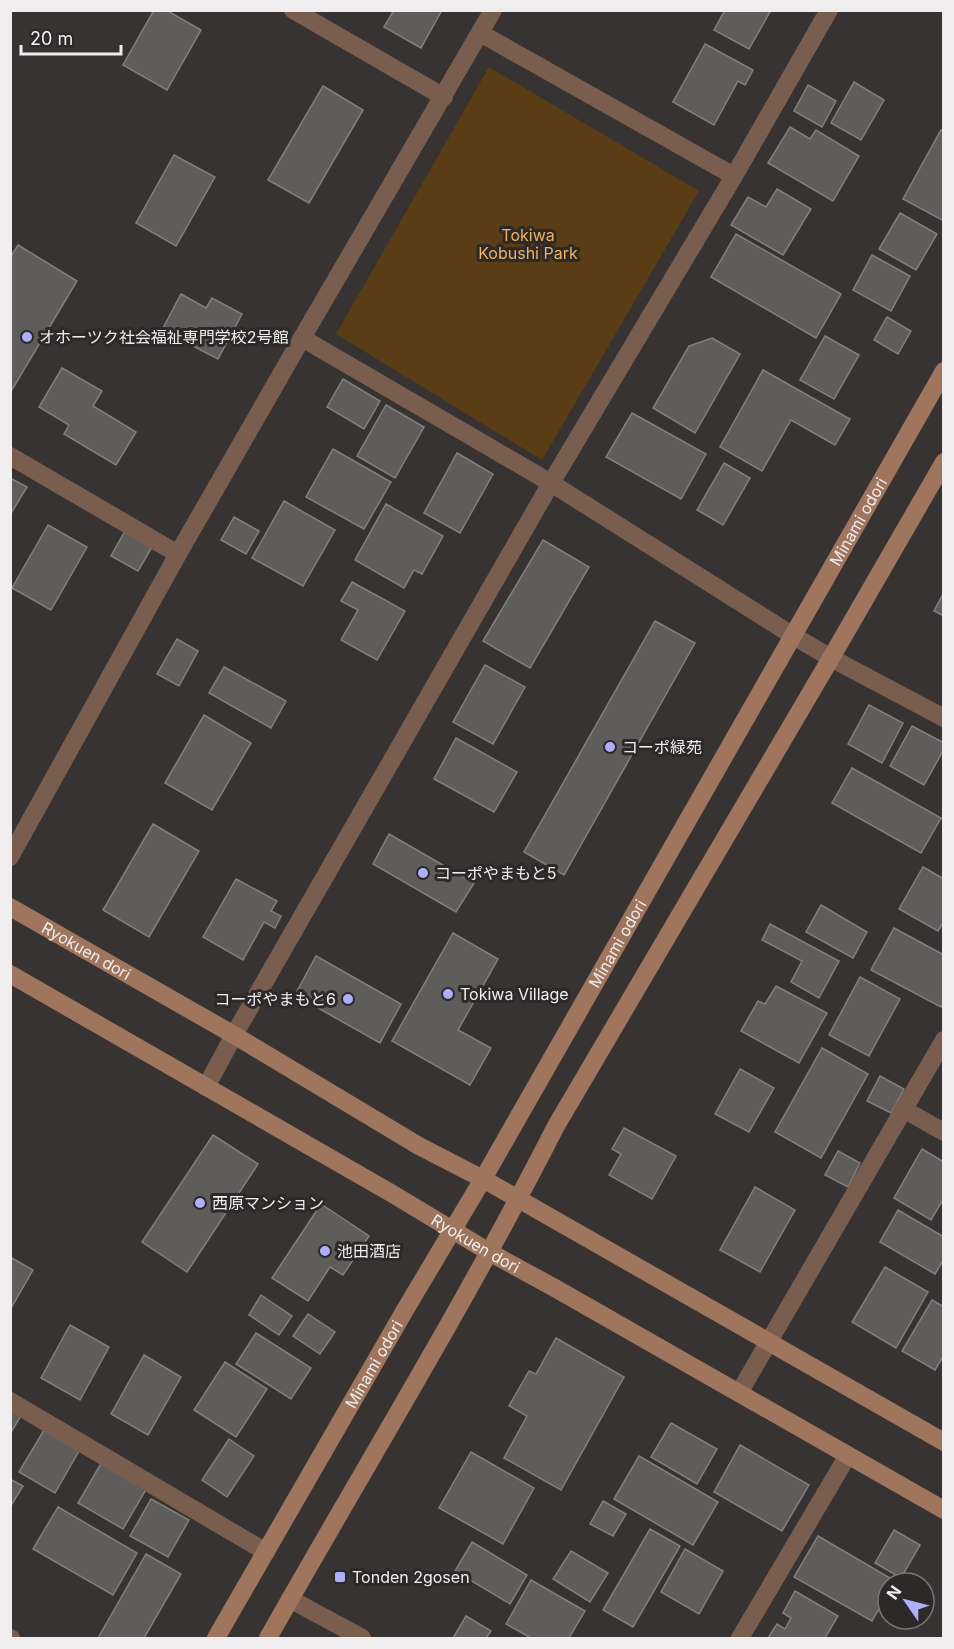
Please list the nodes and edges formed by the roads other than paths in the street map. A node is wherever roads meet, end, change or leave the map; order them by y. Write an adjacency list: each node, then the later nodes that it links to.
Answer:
1 (293, 10): 5 (street)
2 (493, 10): 4 (street)
3 (829, 10): 6 (street)
4 (480, 33): 5 (street); 6 (street)
5 (444, 97): 7 (street)
6 (734, 176): 11 (street)
7 (302, 338): 11 (street); 12 (street)
8 (944, 370): 13 (street, Minami odori)
9 (10, 456): 12 (street)
10 (944, 462): 14 (street)
11 (551, 483): 13 (street); 19 (street)
12 (178, 554): 16 (street)
13 (792, 635): 14 (street); 24 (street, Minami odori)
14 (831, 658): 15 (street); 25 (street)
15 (944, 718)
16 (10, 857)
17 (10, 907): 19 (street, Ryokuen dori)
18 (10, 974): 21 (street, Ryokuen dori)
19 (234, 1035): 21 (street); 24 (street, Ryokuen dori)
20 (944, 1040): 22 (street)
21 (206, 1087): 26 (street, Ryokuen dori)
22 (903, 1109): 23 (street); 28 (street)
23 (944, 1132)
24 (483, 1179): 25 (street, Ryokuen dori); 26 (street, Minami odori)
25 (518, 1200): 27 (street); 28 (street, Ryokuen dori)
26 (453, 1230): 27 (street, Ryokuen dori); 34 (street, Minami odori)
27 (489, 1252): 29 (street, Ryokuen dori); 35 (street)
28 (768, 1343): 29 (street); 31 (street, Ryokuen dori)
29 (739, 1393): 32 (street, Ryokuen dori)
30 (10, 1401): 34 (street)
31 (944, 1442)
32 (848, 1455): 33 (street, Ryokuen dori); 39 (street)
33 (944, 1510)
34 (266, 1552): 36 (street, Minami odori)
35 (290, 1599): 37 (street); 38 (street)
36 (216, 1638)
37 (268, 1638)
38 (362, 1638)
39 (740, 1638)

